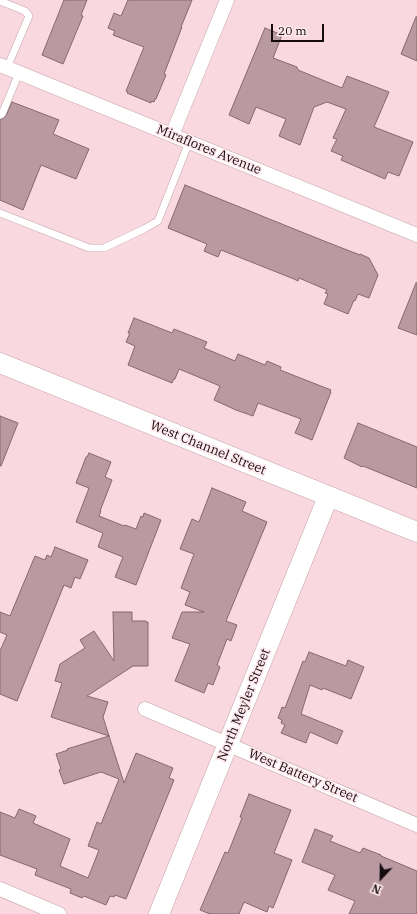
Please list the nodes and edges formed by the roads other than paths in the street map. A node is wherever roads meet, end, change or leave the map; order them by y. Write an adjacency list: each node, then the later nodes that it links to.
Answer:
1 (226, 0): 5 (street)
2 (0, 1): 3 (lane)
3 (9, 69): 4 (lane); 5 (street, Miraflores Avenue)
4 (0, 115)
5 (172, 135): 6 (street, Miraflores Avenue)
6 (189, 142): 7 (lane); 8 (street, Miraflores Avenue)
7 (0, 213)
8 (417, 235)
9 (0, 363): 10 (street, West Channel Street)
10 (328, 497): 11 (street, West Channel Street); 13 (street, North Meyler Street)
11 (417, 532)
12 (145, 709): 13 (street, West Battery Street)
13 (229, 744): 14 (street, West Battery Street); 17 (street, North Meyler Street)
14 (417, 825)
15 (0, 889): 16 (street)
16 (59, 914)
17 (160, 914)

